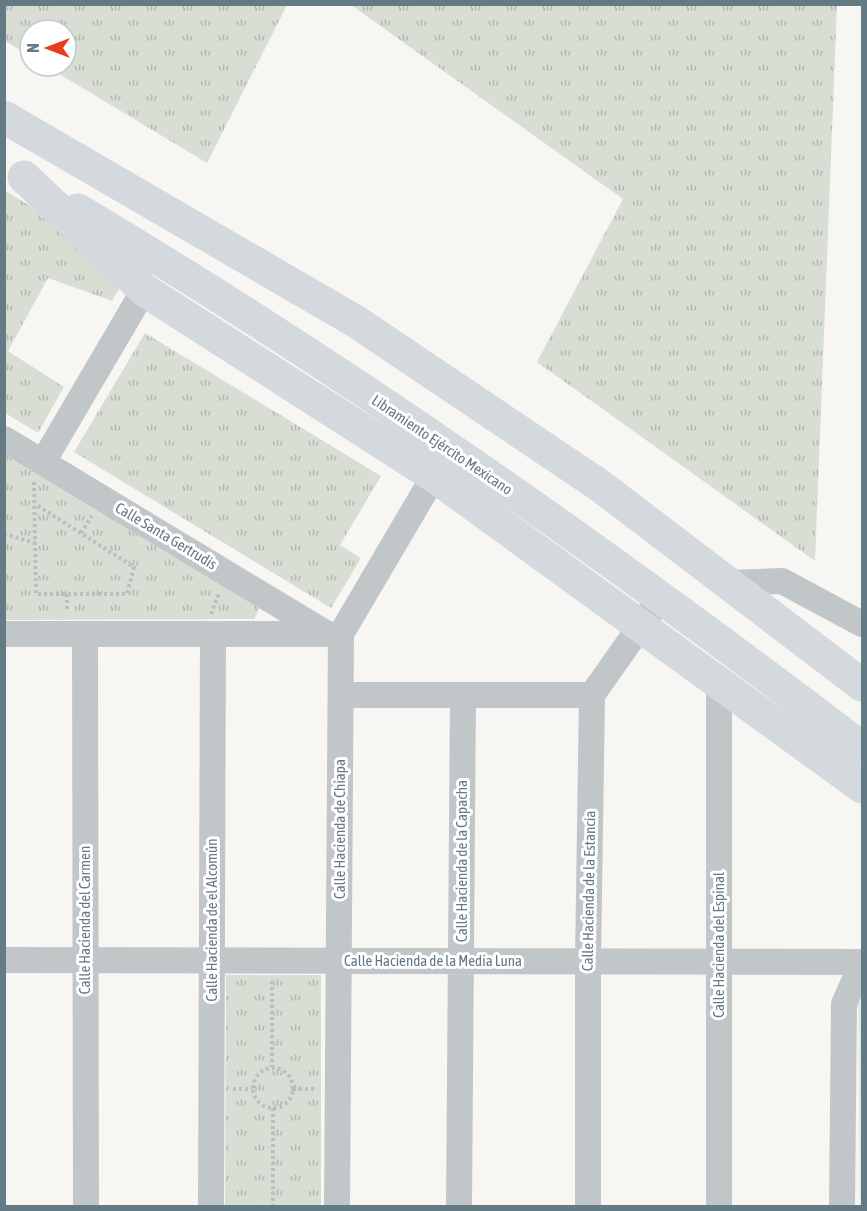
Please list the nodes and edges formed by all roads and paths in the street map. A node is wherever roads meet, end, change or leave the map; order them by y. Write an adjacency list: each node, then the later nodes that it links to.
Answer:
1 (4, 117): 12 (highway)
2 (14, 172): 3 (highway); 15 (highway, Libramiento Ejército Mexicano)
3 (144, 290): 5 (street); 6 (highway)
4 (4, 439): 5 (street, Calle Santa Gertrudis)
5 (38, 468): 7 (path); 21 (street, Calle Santa Gertrudis)
6 (435, 476): 19 (highway); 21 (street)
7 (35, 504): 9 (path); 11 (path)
8 (95, 512): 9 (path)
9 (81, 533): 14 (path)
10 (4, 534): 11 (path)
11 (35, 543): 14 (path)
12 (727, 583): 16 (street); 23 (highway)
13 (222, 588): 18 (path)
14 (67, 594): 17 (path)
15 (661, 597): 19 (street); 27 (highway, Libramiento Ejército Mexicano)
16 (862, 624)
17 (76, 625): 18 (street); 20 (street); 30 (street, Calle Hacienda del Carmen)
18 (211, 625): 21 (street); 31 (street, Calle Hacienda de el Alcomún)
19 (641, 625): 22 (highway); 26 (street)
20 (4, 634)
21 (334, 634): 24 (street, Calle Hacienda de Chiapa)
22 (719, 684): 28 (highway); 35 (street, Calle Hacienda del Espinal)
23 (862, 685)
24 (341, 695): 25 (street); 32 (street, Calle Hacienda de Chiapa)
25 (463, 695): 26 (street); 33 (street, Calle Hacienda de la Capacha)
26 (592, 695): 34 (street, Calle Hacienda de la Estancia)
27 (862, 747)
28 (862, 787)
29 (4, 960): 30 (street, Calle Hacienda de la Media Luna)
30 (86, 960): 31 (street, Calle Hacienda de la Media Luna); 44 (street, Calle Hacienda del Carmen)
31 (212, 961): 32 (street, Calle Hacienda de la Media Luna); 45 (street, Calle Hacienda de el Alcomún)
32 (339, 961): 33 (street, Calle Hacienda de la Media Luna); 47 (street, Calle Hacienda de Chiapa)
33 (461, 961): 34 (street, Calle Hacienda de la Media Luna); 48 (street, Calle Hacienda de la Capacha)
34 (588, 961): 35 (street, Calle Hacienda de la Media Luna); 49 (street, Calle Hacienda de la Estancia)
35 (719, 962): 36 (street, Calle Hacienda de la Media Luna); 50 (street, Calle Hacienda del Espinal)
36 (862, 963): 51 (street)
37 (272, 980): 38 (path)
38 (272, 1067): 40 (path); 41 (path)
39 (229, 1089): 40 (path)
40 (252, 1089): 43 (path)
41 (293, 1089): 42 (path); 43 (path)
42 (317, 1089)
43 (273, 1108): 46 (path)
44 (86, 1206)
45 (211, 1206)
46 (273, 1206)
47 (337, 1206)
48 (459, 1206)
49 (588, 1206)
50 (719, 1206)
51 (842, 1206)

